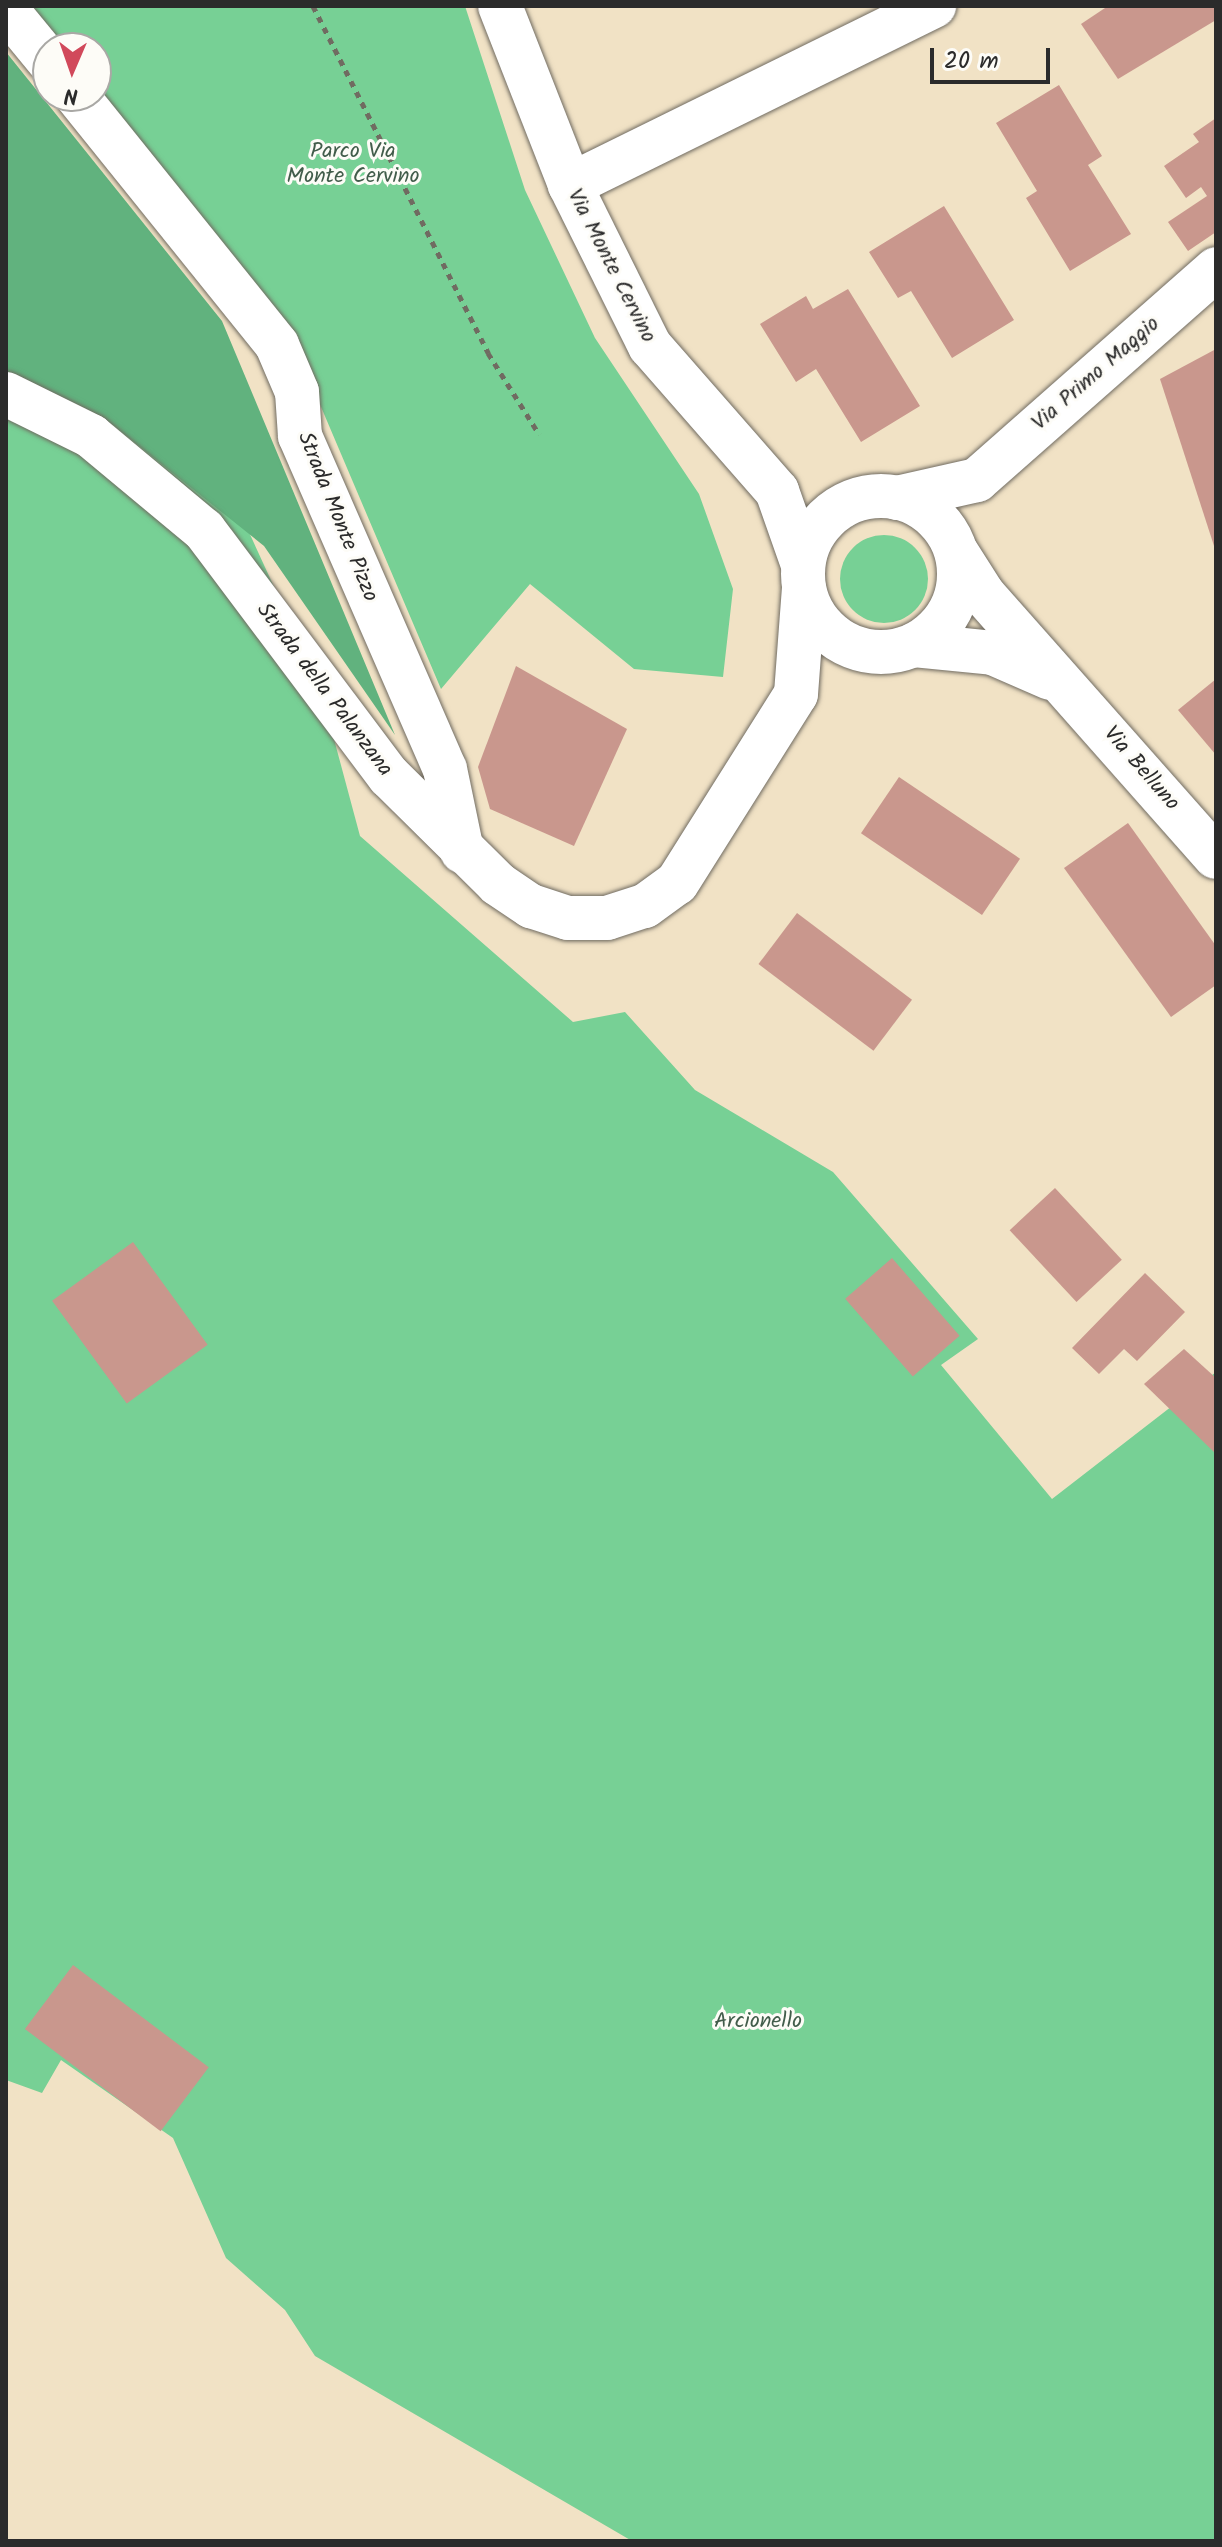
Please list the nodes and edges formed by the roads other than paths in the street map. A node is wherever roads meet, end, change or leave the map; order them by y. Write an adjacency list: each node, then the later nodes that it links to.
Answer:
1 (500, 6): 6 (street, Via Monte Cervino)
2 (934, 6): 6 (street)
3 (6, 9): 4 (street)
4 (32, 41)
5 (90, 112): 17 (street, Strada Monte Pizzo)
6 (570, 185): 10 (street, Via Monte Cervino)
7 (1216, 269): 9 (street, Via Primo Maggio)
8 (6, 394): 17 (street, Strada della Palanzana)
9 (977, 480): 11 (street, Via Primo Maggio); 12 (street, Via Primo Maggio)
10 (777, 491): 11 (street); 13 (street, Via Monte Cervino)
11 (876, 499): 12 (street); 13 (street)
12 (955, 549): 14 (street); 15 (street, Via Belluno)
13 (803, 576): 14 (street); 16 (street, Strada della Palanzana)
14 (902, 648): 15 (street, Via Belluno); 16 (street)
15 (1063, 685): 18 (street, Via Belluno)
16 (796, 694): 17 (street, Strada della Palanzana)
17 (462, 851)
18 (1216, 857)

